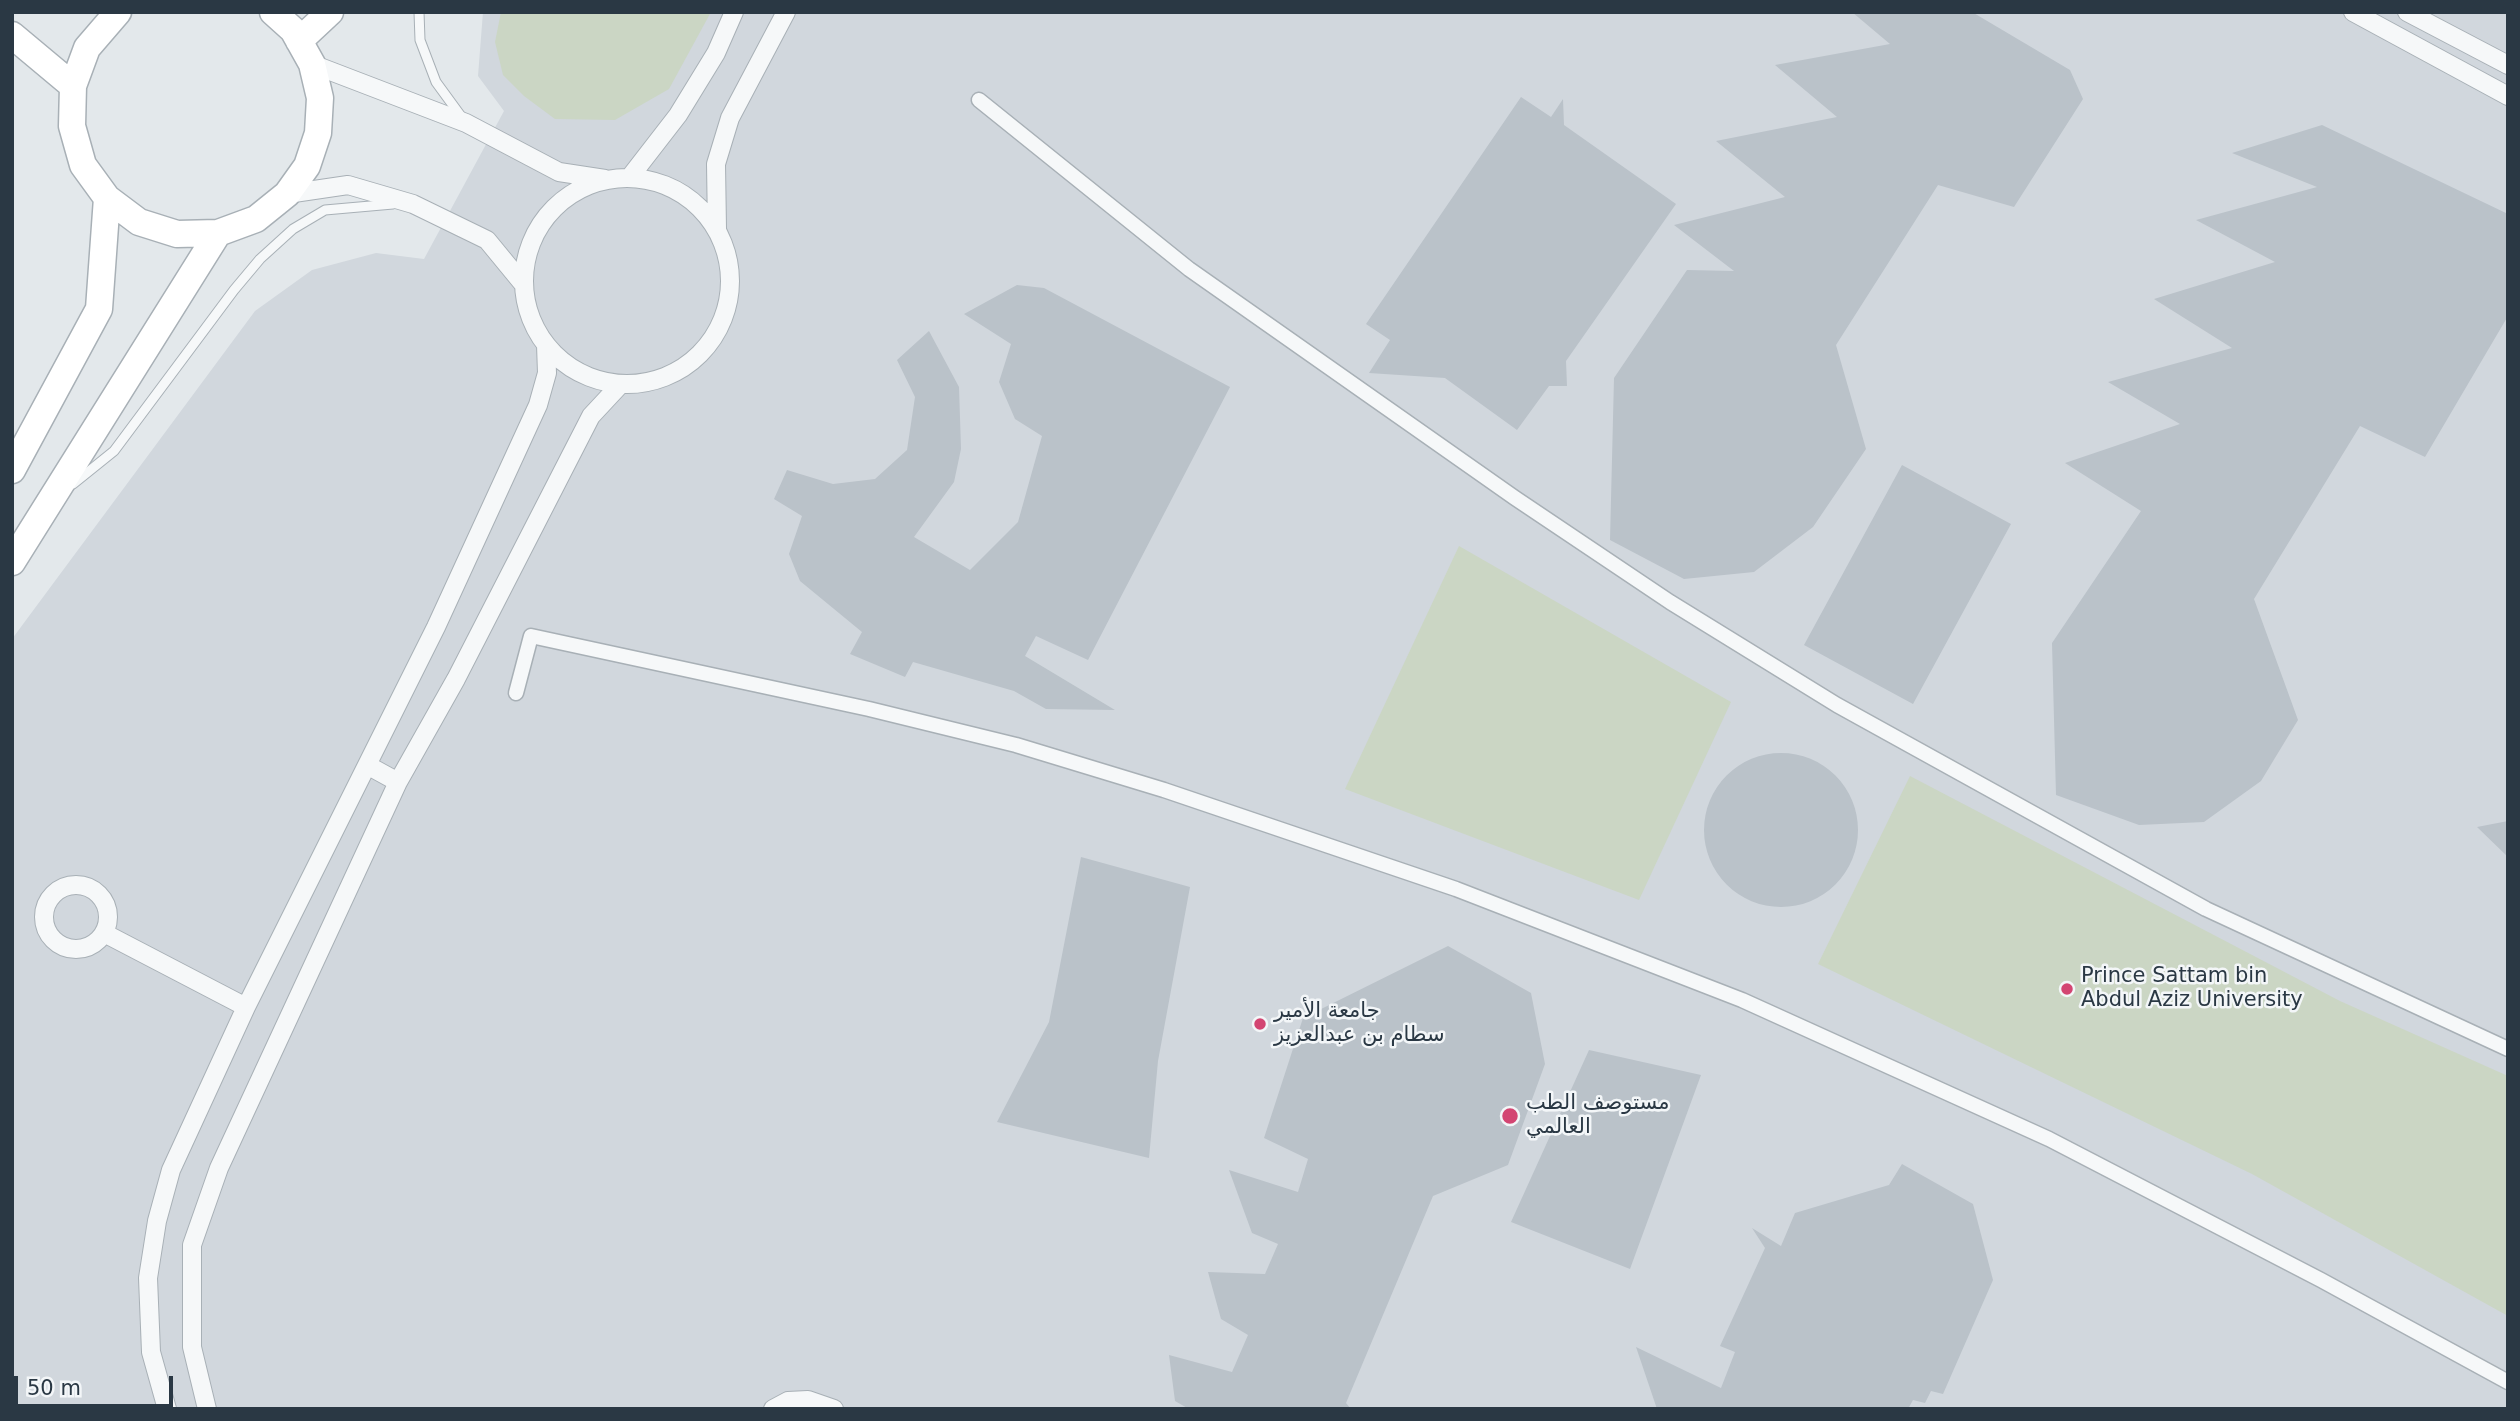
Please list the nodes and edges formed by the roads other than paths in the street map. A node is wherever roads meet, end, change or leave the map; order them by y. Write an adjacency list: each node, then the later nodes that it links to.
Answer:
1 (118, 12): 13 (main road)
2 (273, 12): 10 (main road)
3 (330, 12): 10 (main road)
4 (419, 12): 16 (lane)
5 (734, 12): 17 (street)
6 (786, 12): 22 (street)
7 (2353, 12): 14 (street)
8 (2407, 12): 12 (street)
9 (12, 35): 13 (main road)
10 (299, 41): 11 (main road)
11 (312, 64): 16 (street); 19 (main road)
12 (2508, 65)
13 (73, 86): 20 (main road)
14 (2508, 96)
15 (979, 100): 35 (street)
16 (467, 123): 18 (street)
17 (629, 177): 18 (street); 22 (street)
18 (606, 179): 24 (street)
19 (287, 194): 21 (street); 23 (main road)
20 (107, 198): 23 (main road); 27 (main road)
21 (413, 204): 24 (street); 28 (lane)
22 (717, 229): 26 (street)
23 (218, 233): 28 (main road)
24 (524, 285): 25 (street)
25 (546, 345): 26 (street); 31 (street)
26 (618, 387): 32 (street)
27 (12, 470)
28 (49, 502): 29 (main road)
29 (12, 562)
30 (516, 693): 36 (street)
31 (367, 765): 32 (street); 34 (street)
32 (398, 782): 38 (street)
33 (104, 933): 34 (street)
34 (246, 1007): 37 (street)
35 (2508, 1049)
36 (2508, 1382)
37 (167, 1409)
38 (207, 1409)
39 (773, 1409): 40 (street)
40 (834, 1409)

